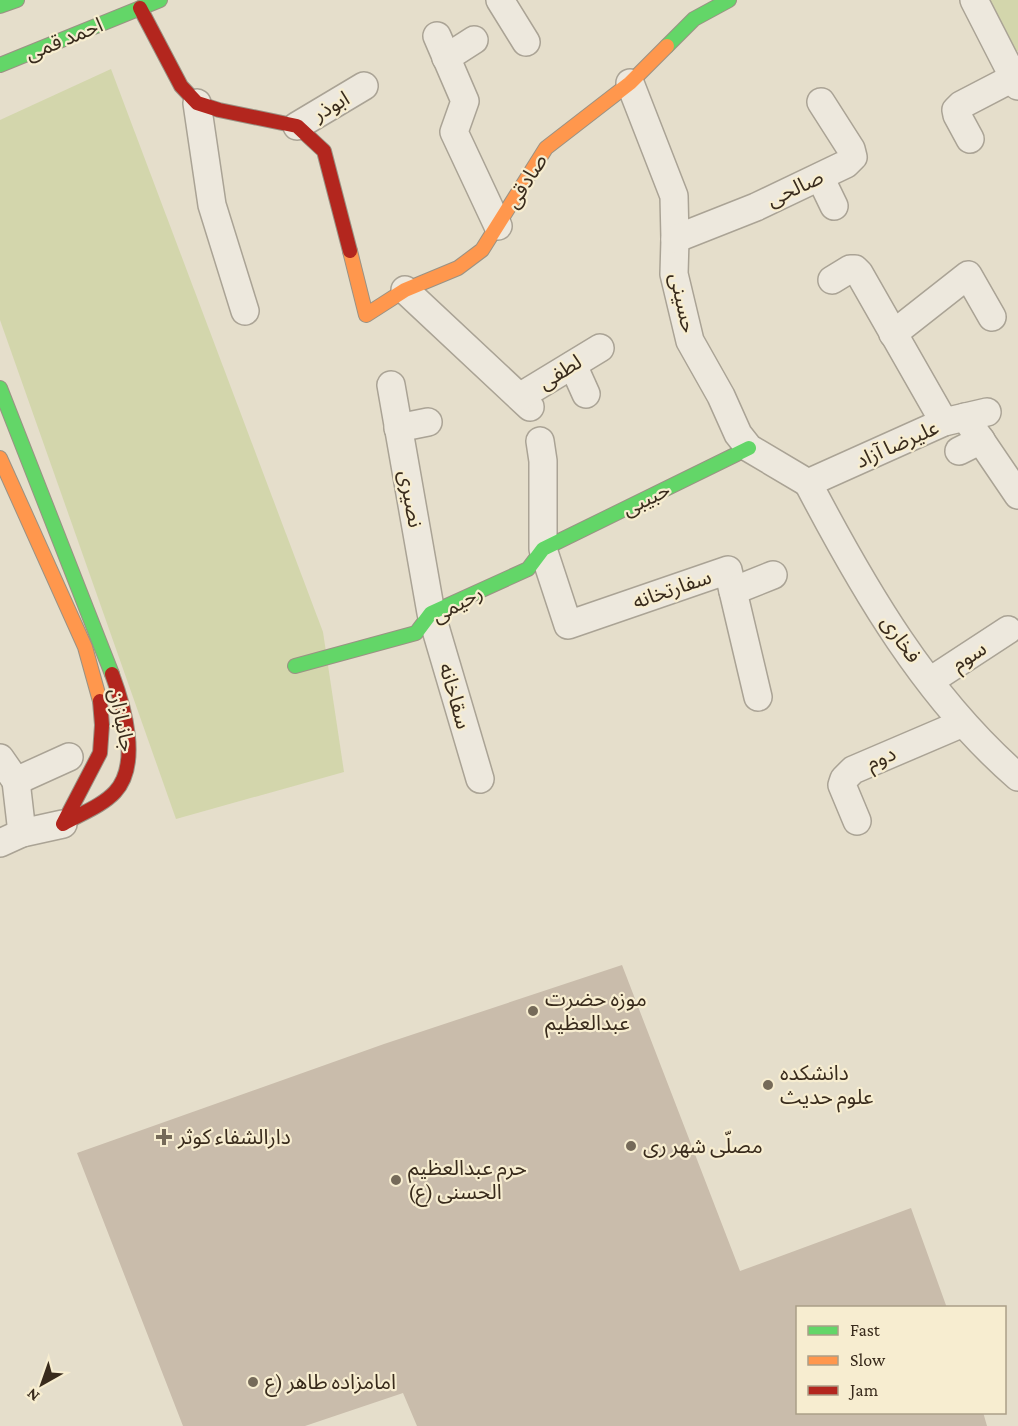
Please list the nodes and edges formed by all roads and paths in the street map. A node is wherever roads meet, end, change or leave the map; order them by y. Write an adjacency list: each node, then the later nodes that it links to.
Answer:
1 (17, 0): 6 (street)
2 (161, 0): 7 (street, احمد قمی)
3 (500, 0): 10 (street)
4 (729, 0): 8 (street, صادقی)
5 (974, 0): 12 (street)
6 (0, 6)
7 (140, 8): 11 (street, احمد قمی); 16 (street)
8 (689, 10): 13 (street, صادقی)
9 (474, 40): 21 (street)
10 (526, 42)
11 (0, 65)
12 (1014, 73): 18 (street)
13 (630, 82): 21 (street, صادقی); 22 (street, حسینی)
14 (364, 86): 17 (street, ابوذر)
15 (820, 102): 19 (street, صالحی)
16 (197, 103): 17 (street); 25 (street)
17 (297, 126): 24 (street, صادقی)
18 (970, 139)
19 (820, 177): 20 (street); 22 (street, صالحی)
20 (834, 206)
21 (498, 226): 24 (street, صادقی)
22 (675, 239): 37 (street, حسینی)
23 (832, 280): 27 (street)
24 (416, 285): 29 (street, لطفی)
25 (245, 311)
26 (992, 316): 27 (street)
27 (893, 334): 33 (street)
28 (600, 348): 29 (street, لطفی)
29 (573, 364): 32 (street)
30 (391, 385): 35 (street, نصیری)
31 (0, 388): 56 (street, جانبازان)
32 (586, 394)
33 (965, 417): 39 (street, علیرضا آزاد); 40 (street)
34 (428, 422): 35 (street)
35 (398, 428): 44 (street, نصیری)
36 (540, 441): 41 (street)
37 (749, 448): 39 (street, حسینی); 41 (street, حبیبی)
38 (0, 458): 56 (street, جانبازان)
39 (808, 483): 47 (street, فخاری)
40 (1018, 495)
41 (543, 549): 43 (street, سفارتخانه); 44 (street, رحیمی)
42 (773, 575): 43 (street)
43 (733, 591): 48 (street, سفارتخانه)
44 (431, 613): 46 (street, رحیمی); 53 (street, سقاخانه)
45 (1008, 630): 47 (street, سوم)
46 (296, 666)
47 (930, 681): 49 (street, فخاری)
48 (758, 697)
49 (963, 723): 52 (street, فخاری); 55 (street, دوم)
50 (69, 757): 54 (street)
51 (0, 758): 54 (street)
52 (1018, 777)
53 (480, 779)
54 (16, 781): 57 (street)
55 (856, 821)
56 (63, 824): 57 (street)
57 (11, 838)

